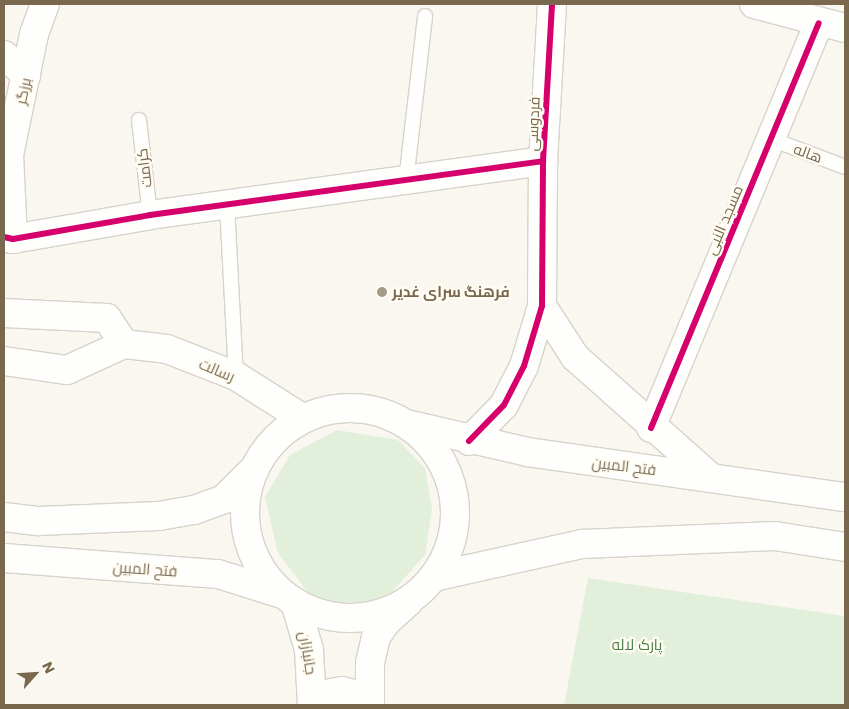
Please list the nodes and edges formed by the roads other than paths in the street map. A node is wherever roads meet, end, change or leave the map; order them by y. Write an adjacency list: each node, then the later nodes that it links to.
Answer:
1 (45, 4): 7 (street, برزگر)
2 (552, 4): 11 (street, فردوسی)
3 (754, 4): 5 (street)
4 (425, 16): 13 (lane)
5 (832, 25): 9 (street, مسجد النبی)
6 (4, 55): 7 (street)
7 (26, 75): 10 (street, برزگر)
8 (139, 120): 15 (lane, کرامت)
9 (771, 139): 12 (lane, هاله); 24 (street, مسجد النبی)
10 (7, 154): 16 (street, برزگر)
11 (543, 161): 13 (street); 17 (street, فردوسی)
12 (845, 167)
13 (406, 181): 14 (street)
14 (227, 205): 15 (street); 21 (lane)
15 (150, 215): 16 (street)
16 (8, 238)
17 (542, 306): 24 (street); 25 (street, فردوسی)
18 (4, 313): 19 (street)
19 (124, 344): 20 (street); 21 (street, رسالت)
20 (4, 361)
21 (236, 376): 22 (street, رسالت)
22 (302, 418): 23 (street, فتح المبین); 26 (street)
23 (405, 423): 25 (street, فتح المبین); 32 (street)
24 (651, 428): 27 (street)
25 (469, 441): 27 (street, فتح المبین)
26 (253, 470): 29 (street); 33 (street)
27 (710, 476): 28 (street, فتح المبین)
28 (845, 497)
29 (4, 517)
30 (845, 547): 32 (street)
31 (4, 558): 33 (street, فتح المبین)
32 (433, 577): 34 (street)
33 (289, 598): 34 (street, فتح المبین); 35 (street, جانبازان)
34 (409, 601): 36 (street)
35 (312, 703): 36 (street)
36 (368, 705)

